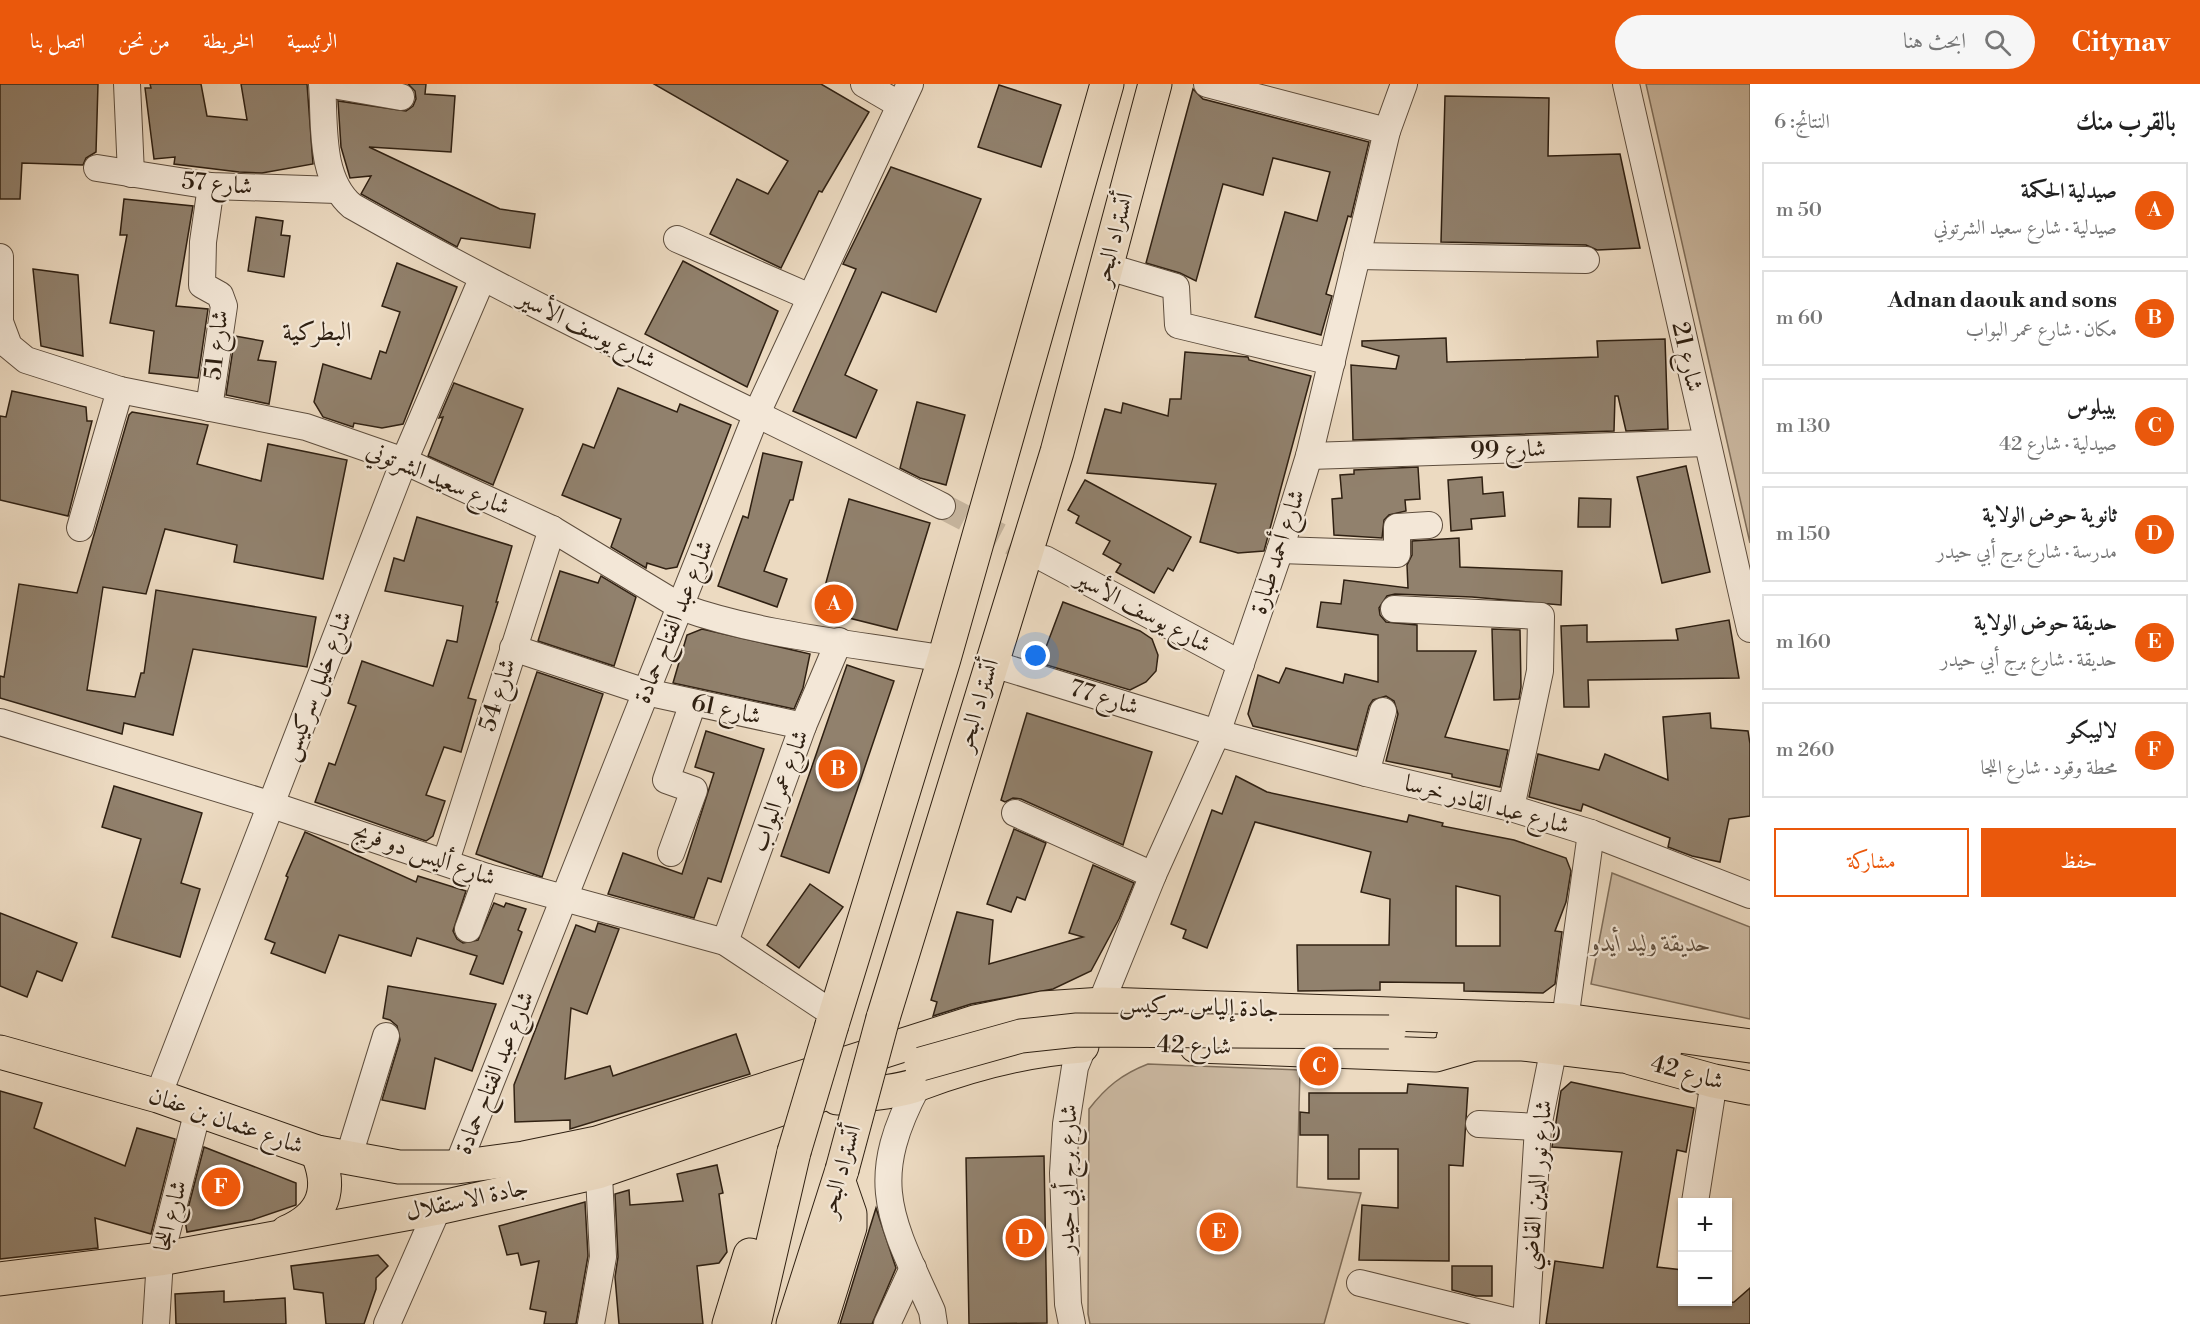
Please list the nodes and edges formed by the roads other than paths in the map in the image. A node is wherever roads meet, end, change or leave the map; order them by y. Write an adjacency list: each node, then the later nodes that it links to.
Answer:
1 (127, 84): 16 (street)
2 (322, 84): 18 (street)
3 (327, 84): 13 (street)
4 (864, 84): 12 (street)
5 (1086, 84): 30 (main road)
6 (1107, 84): 30 (main road, أتستراد البحر)
7 (1155, 84): 32 (main road, أتستراد البحر)
8 (1175, 84): 23 (main road)
9 (1207, 84): 14 (street)
10 (1404, 84): 14 (street, شارع أحمد طبارة)
11 (1626, 84): 31 (street, شارع 21)
12 (905, 94): 25 (street, شارع عبد الفتاح حمادة)
13 (401, 97)
14 (1387, 131): 20 (street, شارع أحمد طبارة)
15 (97, 168): 16 (street, شارع 57)
16 (131, 174): 17 (street, شارع 57)
17 (211, 186): 18 (street, شارع 57); 28 (street, شارع 51)
18 (337, 190): 24 (street, شارع يوسف الأسير)
19 (677, 239): 25 (street)
20 (1357, 256): 22 (street); 26 (street, شارع أحمد طبارة)
21 (0, 257): 27 (street, شارع سعيد الشرتوني)
22 (1586, 260)
23 (1122, 271): 26 (street); 32 (main road)
24 (482, 279): 29 (street, شارع يوسف الأسير); 34 (street, شارع خليل سركيس)
25 (810, 297): 29 (street, شارع عبد الفتاح حمادة)
26 (1332, 362): 33 (street, شارع أحمد طبارة)
27 (120, 390): 28 (street, شارع سعيد الشرتوني); 37 (street)
28 (209, 408): 34 (street, شارع سعيد الشرتوني)
29 (758, 413): 35 (street, شارع يوسف الأسير); 41 (street, شارع عبد الفتاح حمادة)
30 (1006, 435): 46 (main road, أتستراد البحر)
31 (1707, 443): 33 (street, شارع 99); 43 (street, شارع 21)
32 (1057, 452): 47 (main road, أتستراد البحر)
33 (1309, 456): 39 (street, شارع أحمد طبارة)
34 (404, 461): 38 (street, شارع سعيد الشرتوني); 56 (street, شارع خليل سركيس)
35 (942, 506)
36 (1429, 525): 39 (street)
37 (80, 528)
38 (552, 529): 41 (street, شارع سعيد الشرتوني); 45 (street, شارع 54)
39 (1280, 550): 48 (street, شارع أحمد طبارة)
40 (1045, 559): 48 (street, شارع يوسف الأسير)
41 (681, 607): 44 (street, شارع سعيد الشرتوني); 49 (street, شارع عبد الفتاح حمادة)
42 (1394, 609): 57 (street)
43 (1750, 629)
44 (839, 641): 46 (street, شارع سعيد الشرتوني); 53 (street, شارع عمر البواب)
45 (513, 648): 49 (street, شارع 61); 61 (street, شارع 54)
46 (944, 659): 69 (main road, أتستراد البحر)
47 (990, 663): 54 (street, شارع 77); 91 (main road, أتستراد البحر, bridge)
48 (1241, 664): 54 (street, شارع أحمد طبارة)
49 (646, 692): 50 (street, شارع 61); 65 (street, شارع عبد الفتاح حمادة)
50 (693, 703): 53 (street, شارع 61); 60 (street)
51 (1383, 711): 55 (street)
52 (0, 722): 56 (street, شارع أليس دو فريج)
53 (803, 726): 67 (street, شارع عمر البواب)
54 (1218, 733): 55 (street, شارع عبد القادر خرسا); 62 (street, شارع أحمد طبارة)
55 (1366, 773): 57 (street, شارع عبد القادر خرسا)
56 (273, 805): 61 (street, شارع أليس دو فريج); 82 (street, شارع خليل سركيس)
57 (1512, 808): 59 (street, شارع عبد القادر خرسا)
58 (1015, 813): 62 (street)
59 (1591, 833): 64 (street, شارع عبد القادر خرسا); 71 (street, شارع نور الدين القاضي)
60 (671, 853)
61 (446, 861): 63 (street, شارع أليس دو فريج)
62 (1153, 875): 68 (street, شارع أحمد طبارة)
63 (487, 877): 65 (street, شارع أليس دو فريج); 66 (street)
64 (1750, 895)
65 (565, 900): 67 (street, شارع أليس دو فريج); 90 (street, شارع عبد الفتاح حمادة)
66 (468, 929)
67 (725, 942): 69 (street, شارع أليس دو فريج)
68 (1103, 1004): 70 (main road, جادة إلياس سركيس); 74 (street, شارع برج أبي حيدر); 77 (main road, جادة إلياس سركيس)
69 (833, 1020): 89 (main road, أتستراد البحر, bridge)
70 (1475, 1031): 71 (main road, جادة إلياس سركيس); 74 (main road, شارع 42); 77 (main road, جادة إلياس سركيس, bridge)
71 (1560, 1034): 73 (main road, جادة إلياس سركيس); 85 (street, شارع نور الدين القاضي)
72 (386, 1036): 88 (street)
73 (1624, 1043): 75 (main road, جادة إلياس سركيس); 78 (main road, جادة إلياس سركيس); 79 (main road, شارع 42)
74 (1082, 1046): 77 (main road, شارع 42); 108 (street, شارع برج أبي حيدر)
75 (1750, 1046)
76 (0, 1052): 82 (main road, شارع عثمان بن عفان)
77 (922, 1062): 81 (main road, جادة الاستقلال); 96 (street)
78 (1750, 1068)
79 (1714, 1081): 80 (main road, شارع 42); 92 (street)
80 (1750, 1088)
81 (817, 1089): 87 (main road, جادة الاستقلال); 87 (main road, جادة الاستقلال)
82 (158, 1096): 83 (main road, شارع عثمان بن عفان)
83 (198, 1110): 86 (main road, شارع عثمان بن عفان); 95 (street, شارع اللجا)
84 (1479, 1124): 85 (street)
85 (1538, 1127): 109 (street, شارع نور الدين القاضي)
86 (317, 1152): 88 (main road, شارع عثمان بن عفان); 94 (main road)
87 (598, 1157): 90 (main road, جادة الاستقلال); 93 (main road, جادة الاستقلال); 101 (street)
88 (348, 1159): 90 (main road, شارع عثمان بن عفان)
89 (791, 1166): 102 (main road); 103 (main road, أتستراد البحر)
90 (457, 1167)
91 (841, 1177): 104 (main road, أتستراد البحر); 105 (main road)
92 (1696, 1198)
93 (438, 1208): 94 (main road, جادة الاستقلال); 100 (street)
94 (280, 1235): 95 (main road, جادة الاستقلال)
95 (160, 1259): 97 (main road, جادة الاستقلال); 99 (street, شارع اللجا)
96 (913, 1268): 106 (street); 107 (street)
97 (0, 1279)
98 (1360, 1283): 109 (street)
99 (156, 1324)
100 (387, 1324)
101 (591, 1324)
102 (729, 1324)
103 (754, 1324)
104 (793, 1324)
105 (820, 1324)
106 (887, 1324)
107 (934, 1324)
108 (1072, 1324)
109 (1525, 1324)

